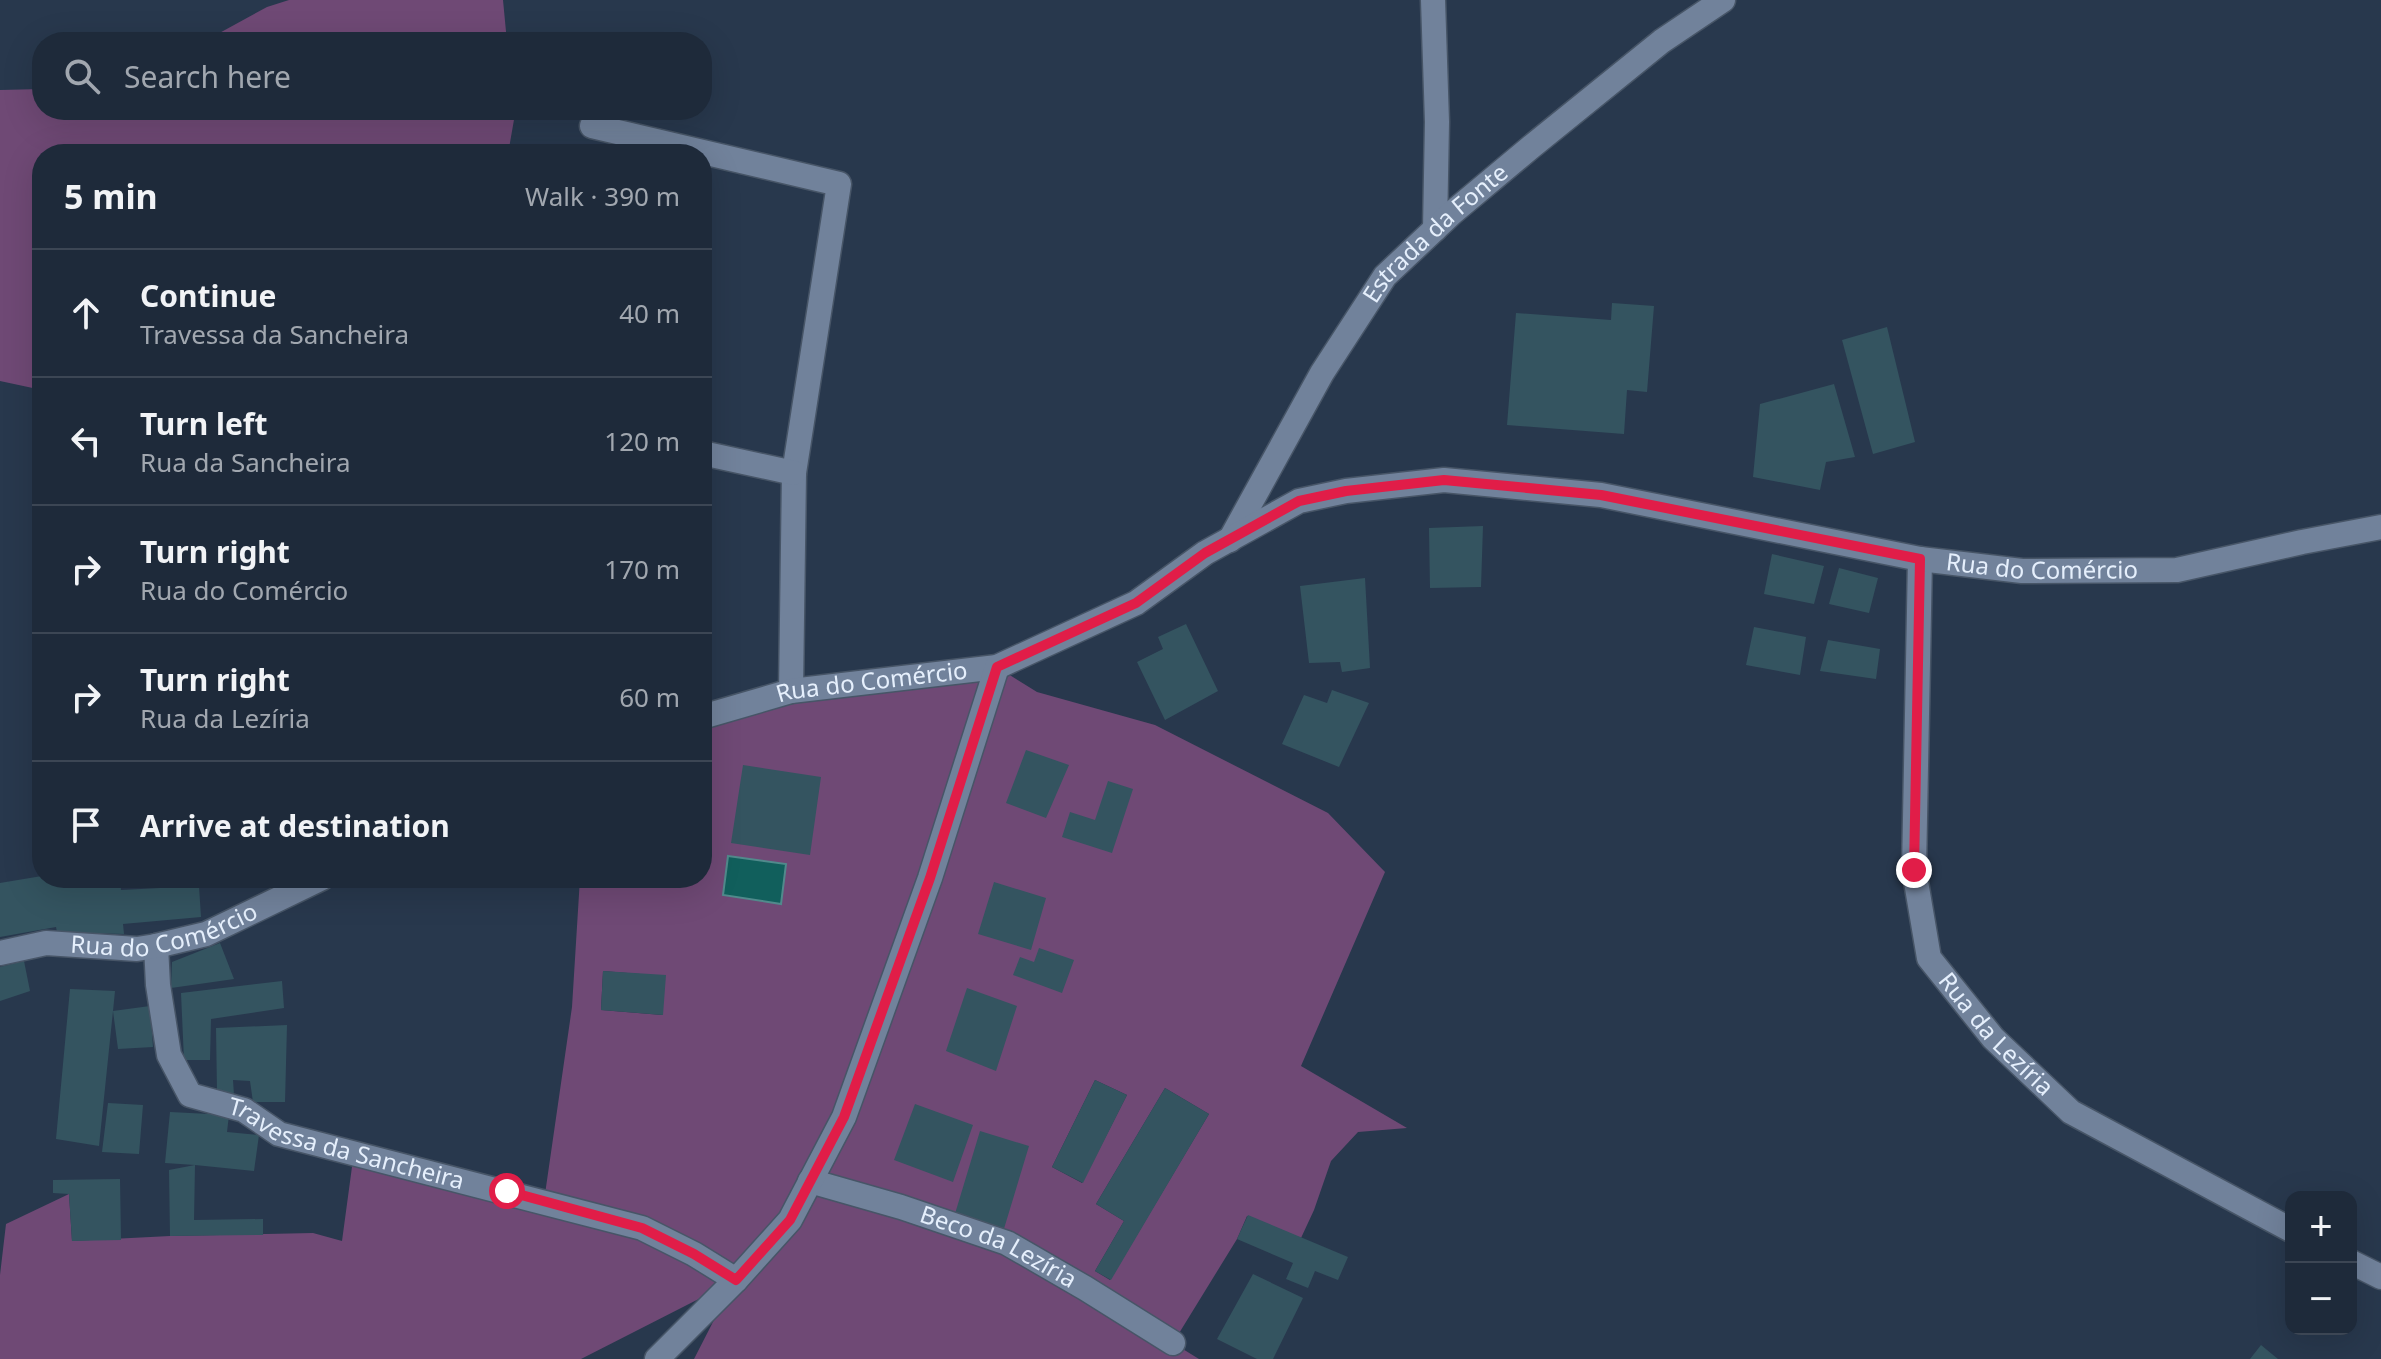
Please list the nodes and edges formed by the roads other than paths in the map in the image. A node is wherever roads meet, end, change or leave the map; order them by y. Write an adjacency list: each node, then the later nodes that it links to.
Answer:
1 (1433, 0): 6 (street)
2 (1723, 0): 6 (street, Estrada da Fonte)
3 (592, 126): 4 (street)
4 (669, 144)
5 (712, 154): 8 (street)
6 (1435, 229): 10 (street, Estrada da Fonte)
7 (712, 455): 8 (street)
8 (794, 473): 13 (street)
9 (2381, 527): 11 (street, Rua do Comércio)
10 (1230, 540): 11 (street, Rua do Comércio); 12 (street, Rua do Comércio)
11 (1920, 559): 19 (street, Rua da Lezíria)
12 (997, 667): 13 (street, Rua do Comércio); 18 (street)
13 (791, 691): 14 (street, Rua do Comércio)
14 (712, 714)
15 (301, 888): 16 (street, Rua do Comércio)
16 (156, 946): 17 (street, Rua do Comércio); 22 (street, Travessa da Sancheira)
17 (0, 953)
18 (810, 1181): 22 (street); 23 (street, Beco da Lezíria)
19 (2285, 1227)
20 (2353, 1263): 21 (street)
21 (2381, 1277)
22 (736, 1280): 24 (street)
23 (1173, 1343)
24 (657, 1359)

